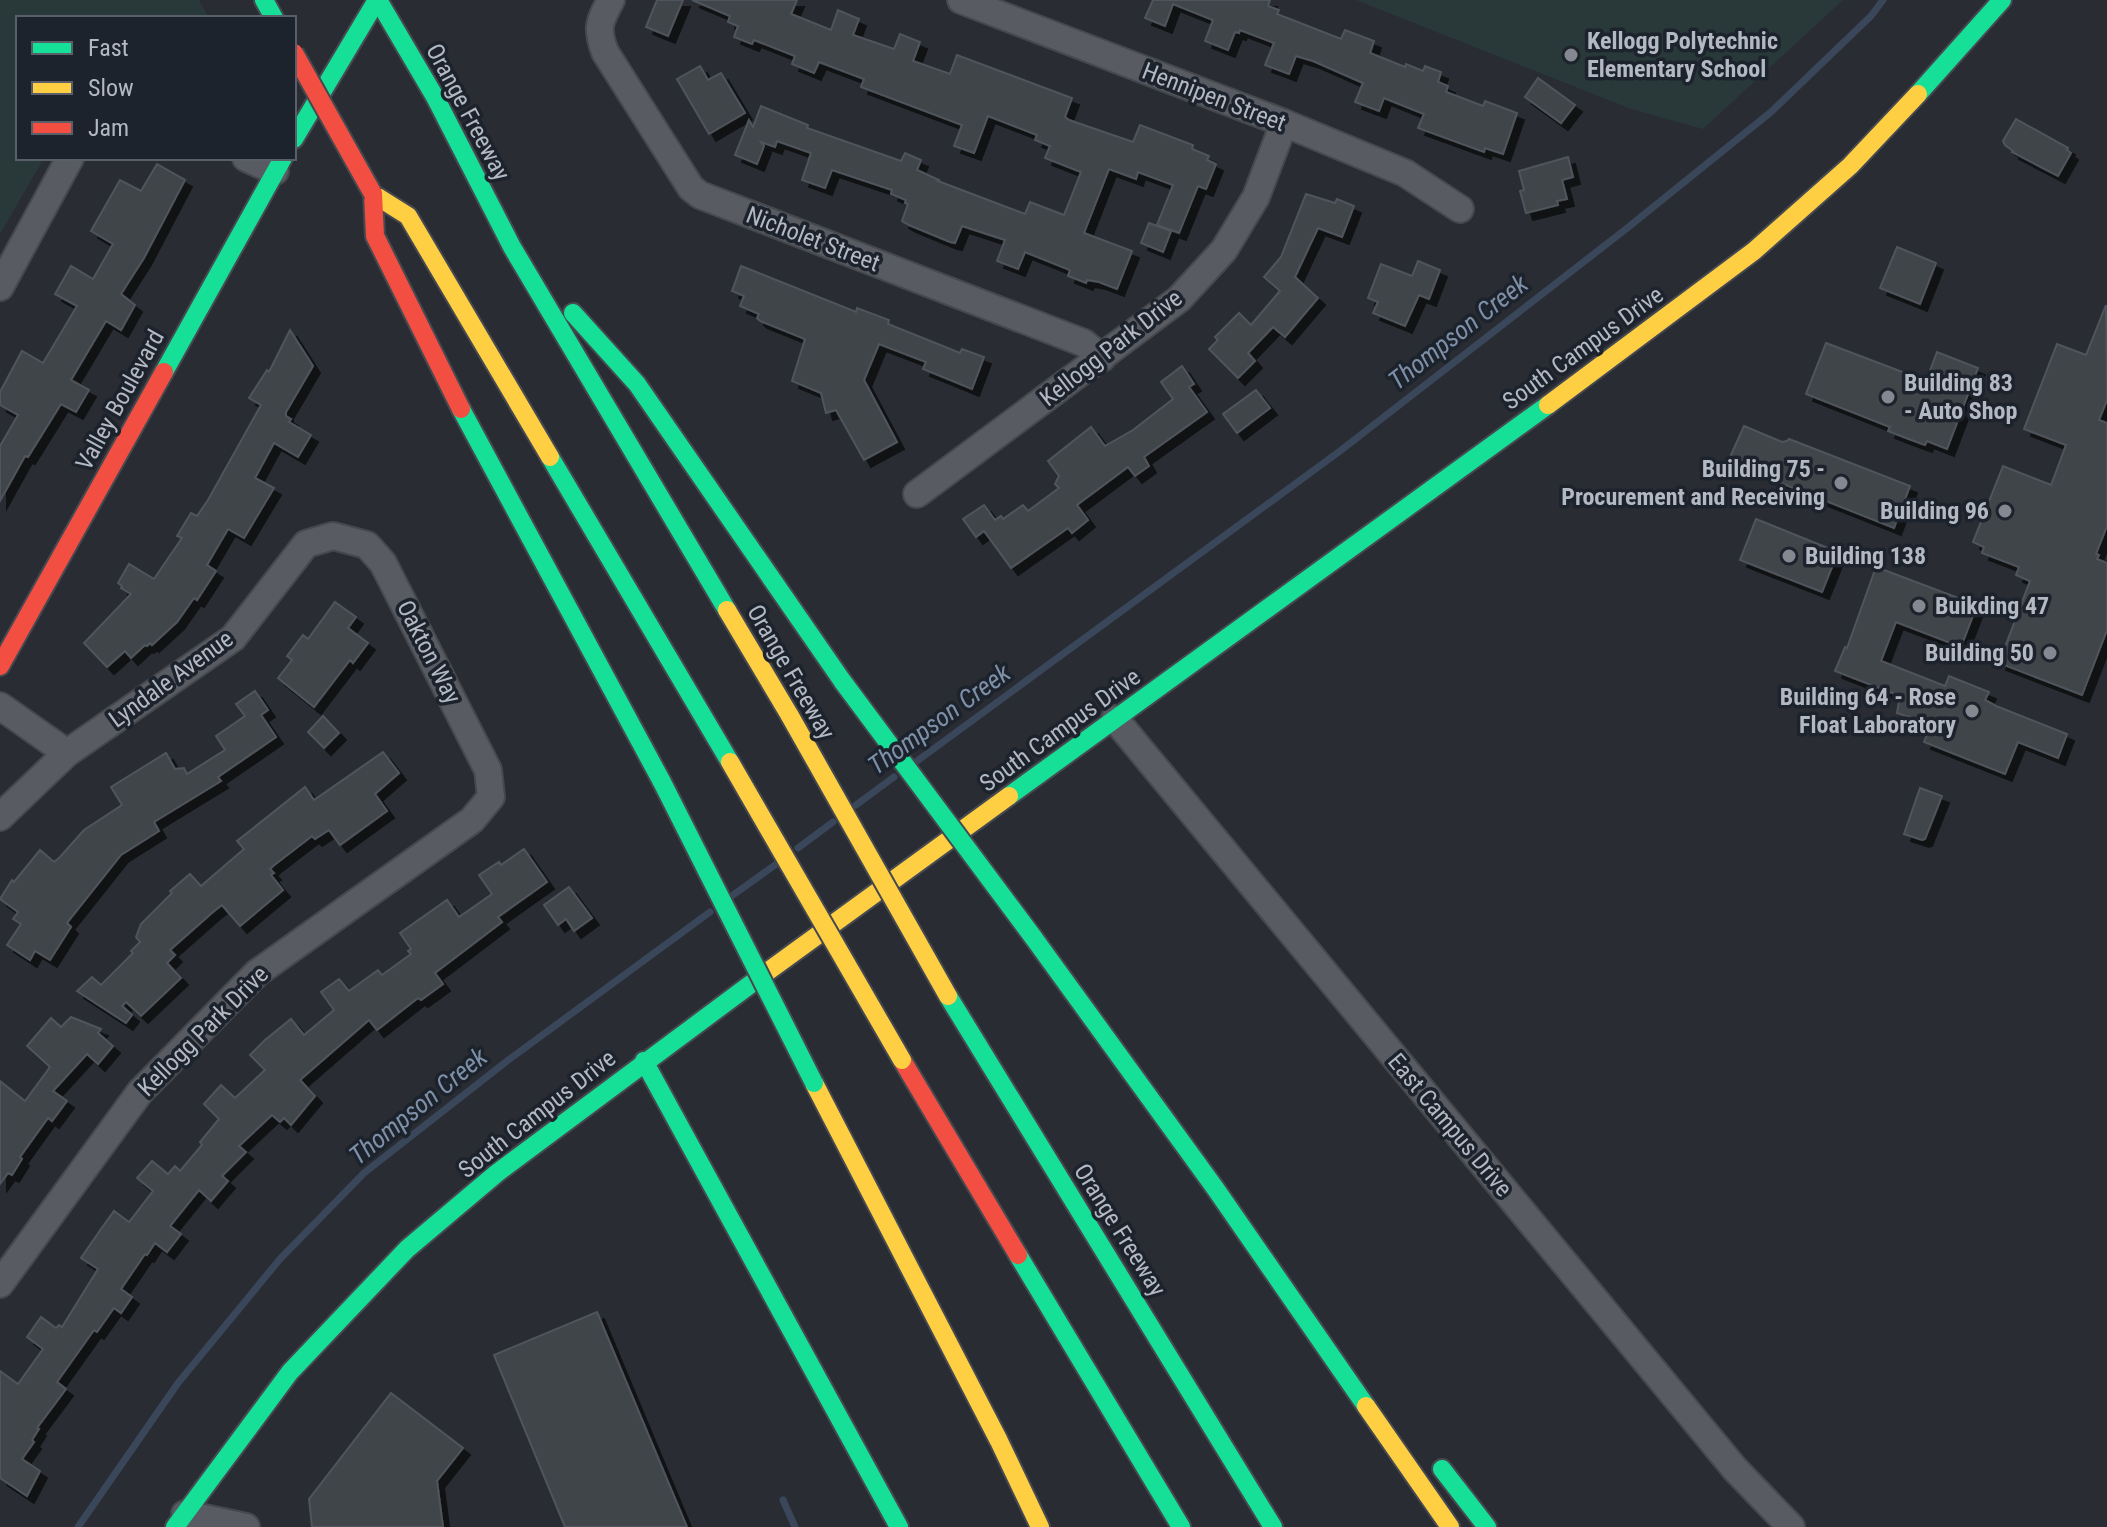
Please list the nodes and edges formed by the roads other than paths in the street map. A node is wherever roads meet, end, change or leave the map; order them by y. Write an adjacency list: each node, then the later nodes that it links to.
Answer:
1 (377, 0): 7 (main road); 13 (main road, Orange Freeway)
2 (611, 0): 15 (street, Nicholet Street)
3 (961, 0): 6 (street, Hennipen Street)
4 (2002, 0): 20 (main road, South Campus Drive)
5 (296, 57): 11 (main road, bridge)
6 (1284, 123): 12 (street, Hennipen Street); 15 (street, Kellogg Park Drive)
7 (296, 136)
8 (69, 160): 14 (street)
9 (255, 160): 10 (street)
10 (279, 165): 18 (main road, Valley Boulevard)
11 (373, 194): 26 (main road, bridge); 35 (main road, bridge)
12 (1460, 209)
13 (512, 247): 25 (main road, bridge); 36 (main road, Orange Freeway, bridge)
14 (0, 287)
15 (1102, 358): 16 (street, Kellogg Park Drive)
16 (917, 494)
17 (333, 536): 21 (street, Lyndale Avenue); 22 (street, Oakton Way)
18 (0, 666)
19 (0, 706): 21 (street)
20 (1115, 719): 24 (main road, South Campus Drive); 39 (street, East Campus Drive)
21 (67, 753): 23 (street, Lyndale Avenue)
22 (491, 797): 27 (street, Kellogg Park Drive)
23 (0, 817)
24 (644, 1061): 31 (main road, South Campus Drive); 33 (main road)
25 (1215, 1188): 28 (main road); 37 (main road)
26 (899, 1251): 30 (main road); 34 (main road)
27 (0, 1284)
28 (1355, 1358)
29 (1431, 1454): 38 (main road)
30 (986, 1457)
31 (185, 1523): 32 (street)
32 (246, 1527)
33 (899, 1527)
34 (1040, 1527)
35 (1181, 1527)
36 (1273, 1527)
37 (1450, 1527)
38 (1487, 1527)
39 (1791, 1527)

